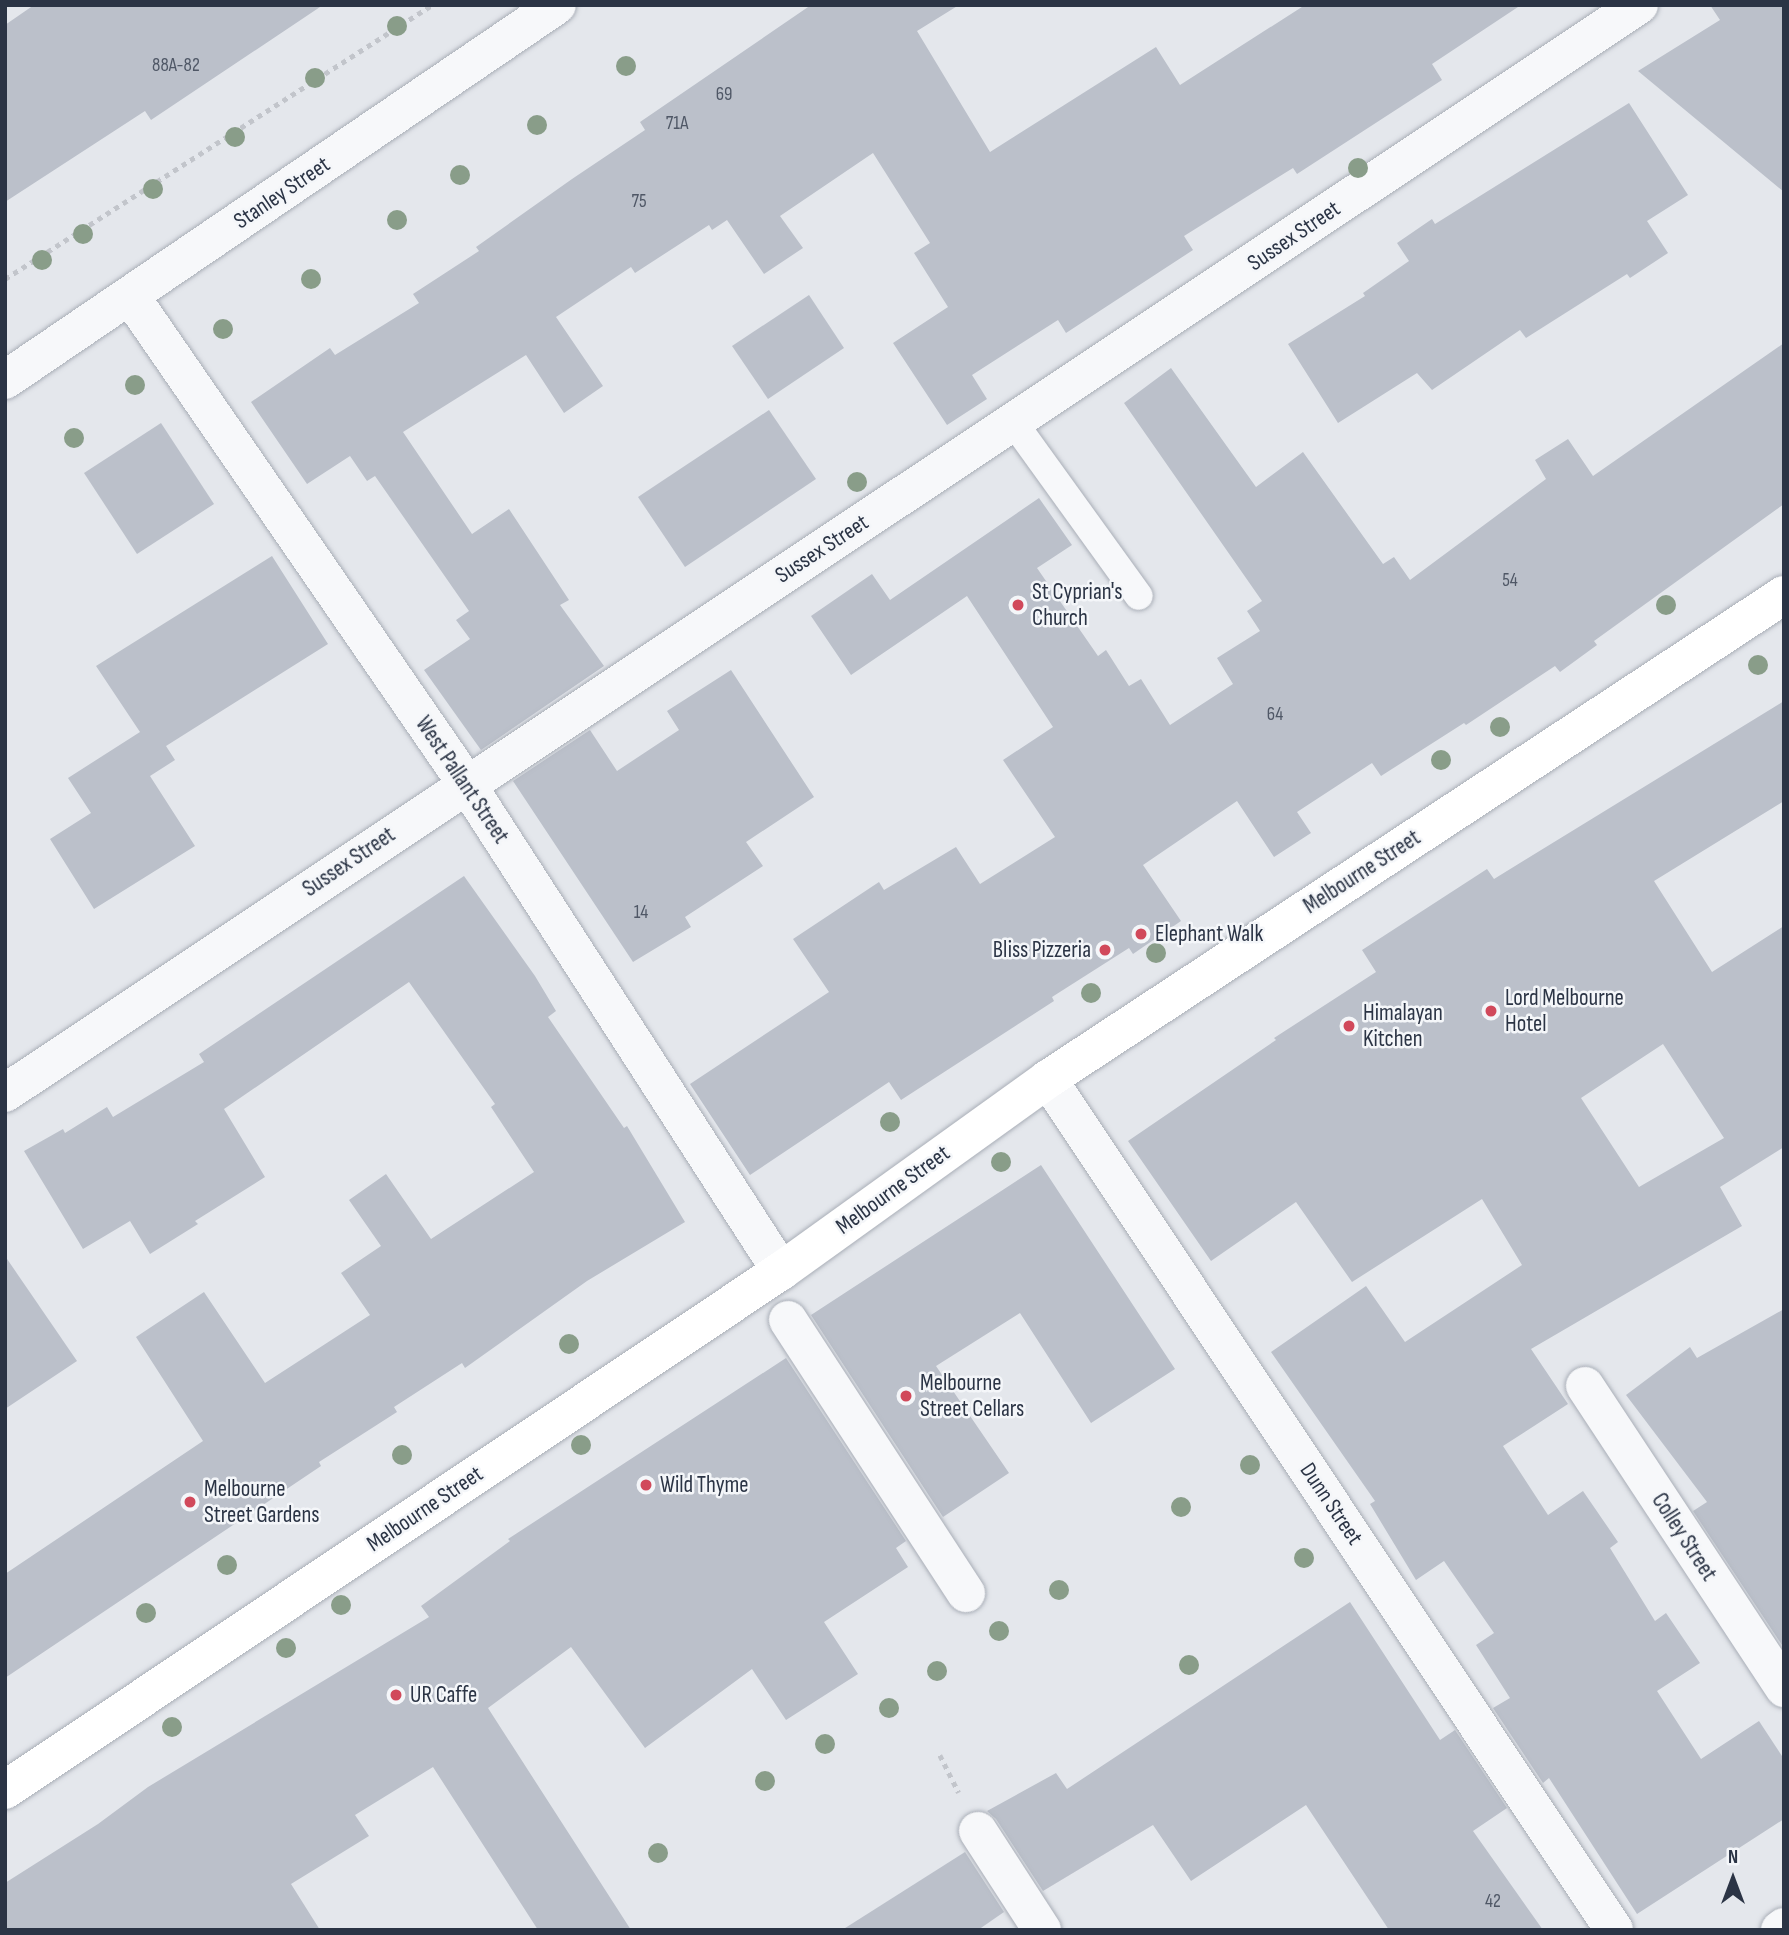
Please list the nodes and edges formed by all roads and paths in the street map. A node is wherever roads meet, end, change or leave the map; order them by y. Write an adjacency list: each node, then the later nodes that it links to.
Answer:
1 (432, 5): 4 (path)
2 (557, 5): 5 (street, Stanley Street)
3 (1639, 5): 7 (street, Sussex Street)
4 (5, 279)
5 (131, 297): 6 (street, Stanley Street); 10 (street, West Pallant Street)
6 (5, 380)
7 (1014, 423): 9 (lane); 10 (street, Sussex Street)
8 (1784, 595): 11 (main road, Melbourne Street)
9 (1139, 596)
10 (466, 783): 12 (street, Sussex Street); 13 (street, West Pallant Street)
11 (1048, 1079): 13 (main road, Melbourne Street); 21 (street, Dunn Street)
12 (5, 1093)
13 (781, 1271): 18 (main road, Melbourne Street)
14 (788, 1320): 16 (street)
15 (1585, 1387): 17 (street, Colley Street)
16 (966, 1592)
17 (1784, 1688)
18 (5, 1790)
19 (978, 1831): 20 (street)
20 (1042, 1930)
21 (1614, 1930)

